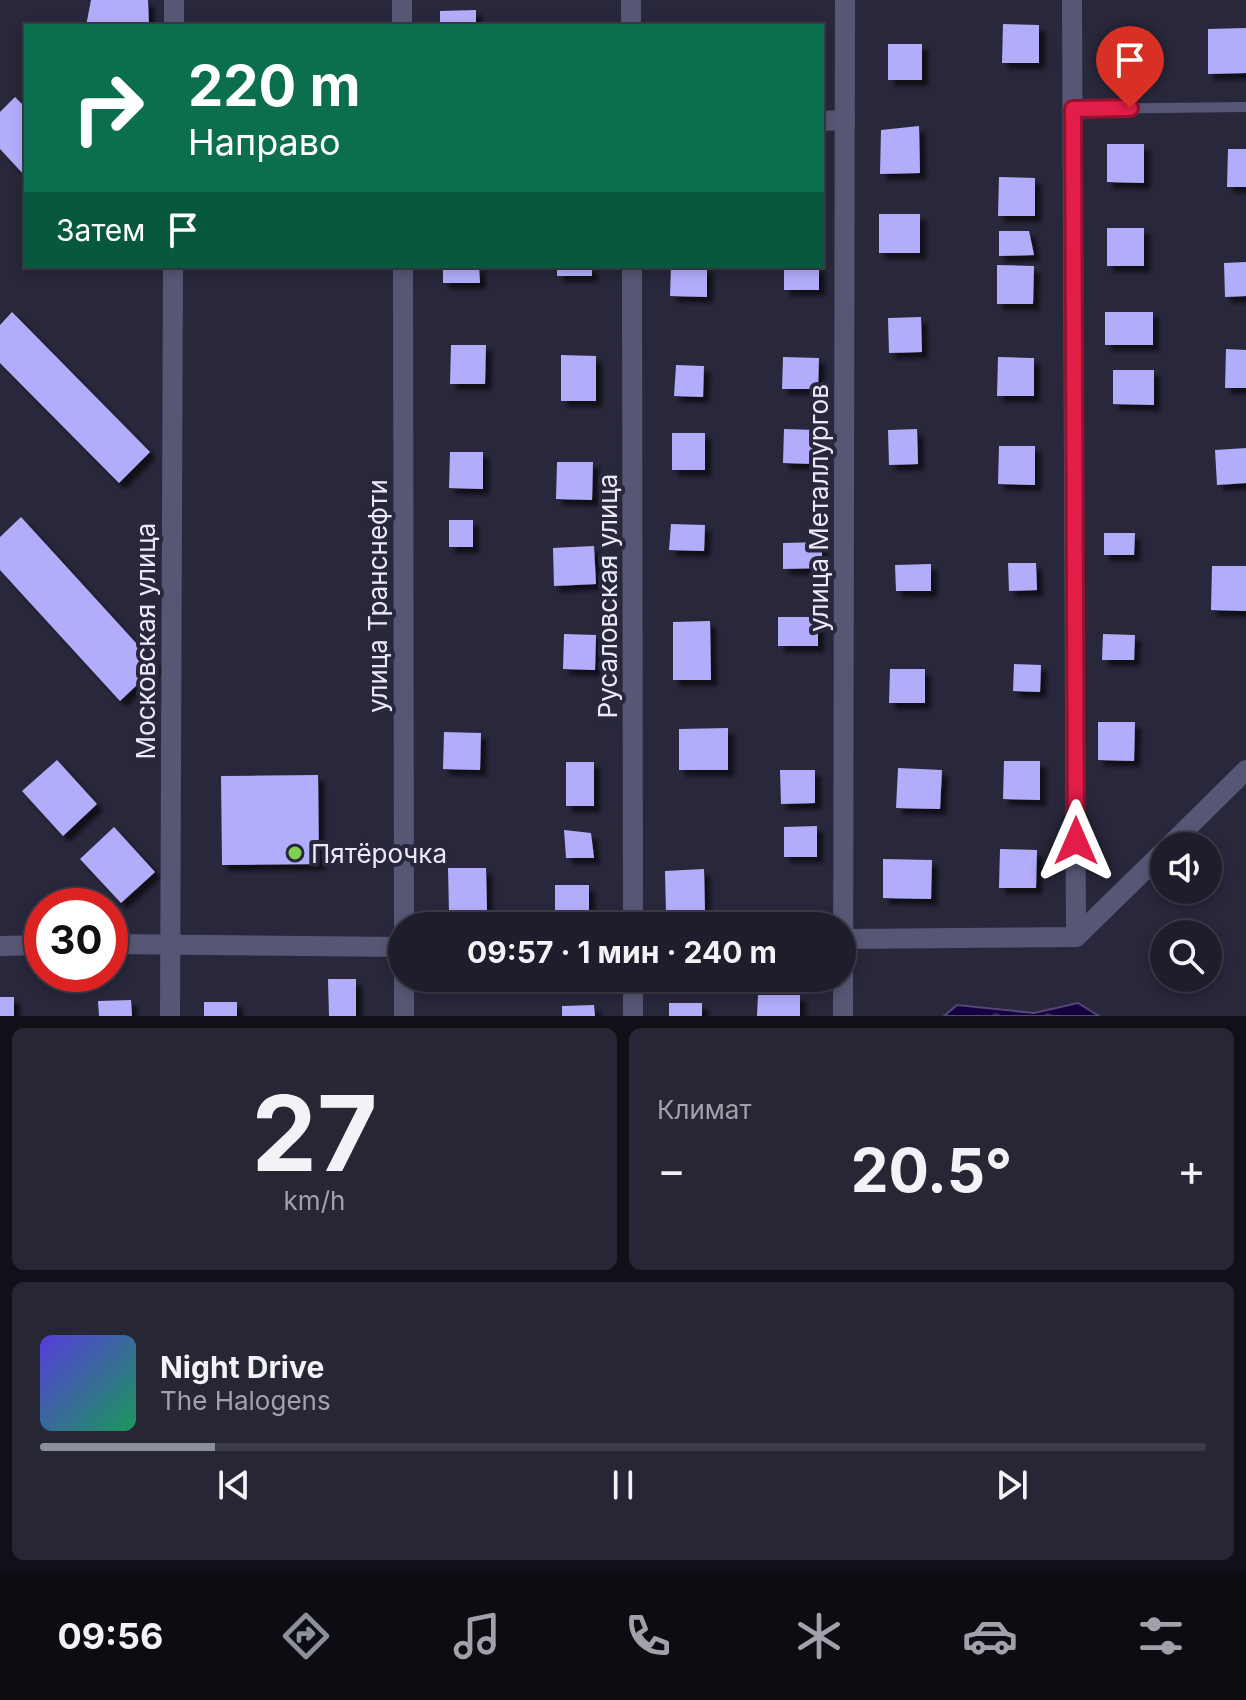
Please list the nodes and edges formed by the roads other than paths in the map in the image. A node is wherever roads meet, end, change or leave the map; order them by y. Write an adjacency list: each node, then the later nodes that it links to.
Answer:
1 (174, 0): 6 (street)
2 (402, 0): 7 (street)
3 (631, 0): 8 (street)
4 (845, 0): 11 (street, улица Металлургов)
5 (1072, 0): 10 (street)
6 (174, 24)
7 (402, 24)
8 (631, 24)
9 (1246, 107): 10 (lane)
10 (1073, 109): 22 (street)
11 (845, 120): 12 (street); 21 (street, улица Металлургов)
12 (824, 121)
13 (173, 268): 24 (street, Московская улица)
14 (403, 268): 19 (street, улица Транснефти)
15 (632, 268): 20 (street, Русаловская улица)
16 (1246, 770): 17 (street)
17 (1183, 832)
18 (1150, 865): 22 (street)
19 (404, 912)
20 (633, 912)
21 (842, 912)
22 (1076, 937): 23 (street)
23 (856, 939)
24 (169, 943): 25 (street); 28 (street); 32 (street, Московская улица)
25 (128, 944)
26 (24, 945): 27 (street)
27 (0, 946)
28 (388, 947)
29 (404, 992): 33 (street)
30 (633, 992): 34 (street)
31 (843, 992): 35 (street, улица Металлургов)
32 (170, 1016)
33 (404, 1016)
34 (633, 1016)
35 (843, 1016)

